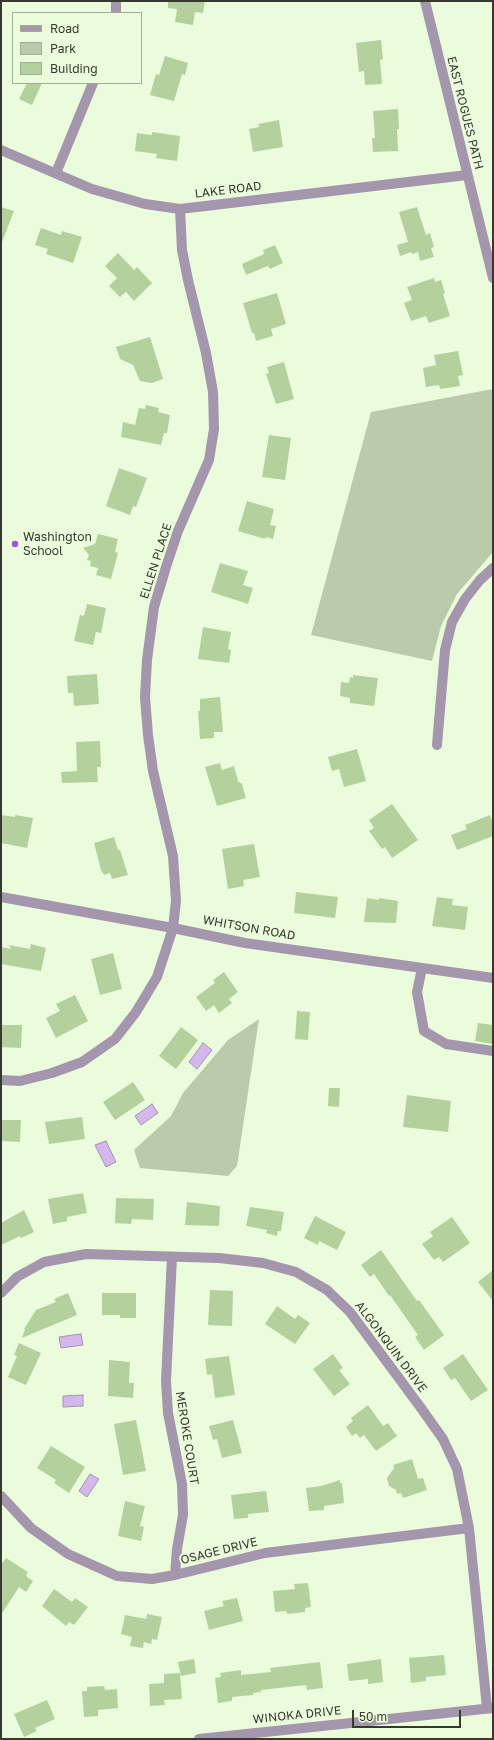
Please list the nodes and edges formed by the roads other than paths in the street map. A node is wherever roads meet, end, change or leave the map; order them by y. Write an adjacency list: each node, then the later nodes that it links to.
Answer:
1 (116, 1): 3 (street)
2 (426, 1): 7 (street, EAST ROGUES PATH)
3 (116, 12)
4 (93, 84): 6 (street)
5 (1, 150): 6 (street, LAKE ROAD)
6 (56, 173): 8 (street, LAKE ROAD)
7 (467, 175): 8 (street, LAKE ROAD); 9 (street, EAST ROGUES PATH)
8 (180, 209): 13 (street, ELLEN PLACE)
9 (493, 278)
10 (493, 568): 11 (street)
11 (437, 746)
12 (1, 897): 13 (street, WHITSON ROAD)
13 (173, 928): 14 (street, WHITSON ROAD); 17 (street, ELLEN PLACE)
14 (422, 968): 15 (street, WHITSON ROAD); 16 (street)
15 (493, 978)
16 (493, 1051)
17 (1, 1080)
18 (172, 1257): 19 (street, ALGONQUIN DRIVE); 21 (street, ALGONQUIN DRIVE); 22 (street, MEROKE COURT)
19 (1, 1293)
20 (1, 1496): 22 (street, OSAGE DRIVE)
21 (469, 1528): 22 (street, OSAGE DRIVE); 23 (street, ALGONQUIN DRIVE)
22 (175, 1576)
23 (490, 1708): 24 (street, WINOKA DRIVE)
24 (199, 1739)

